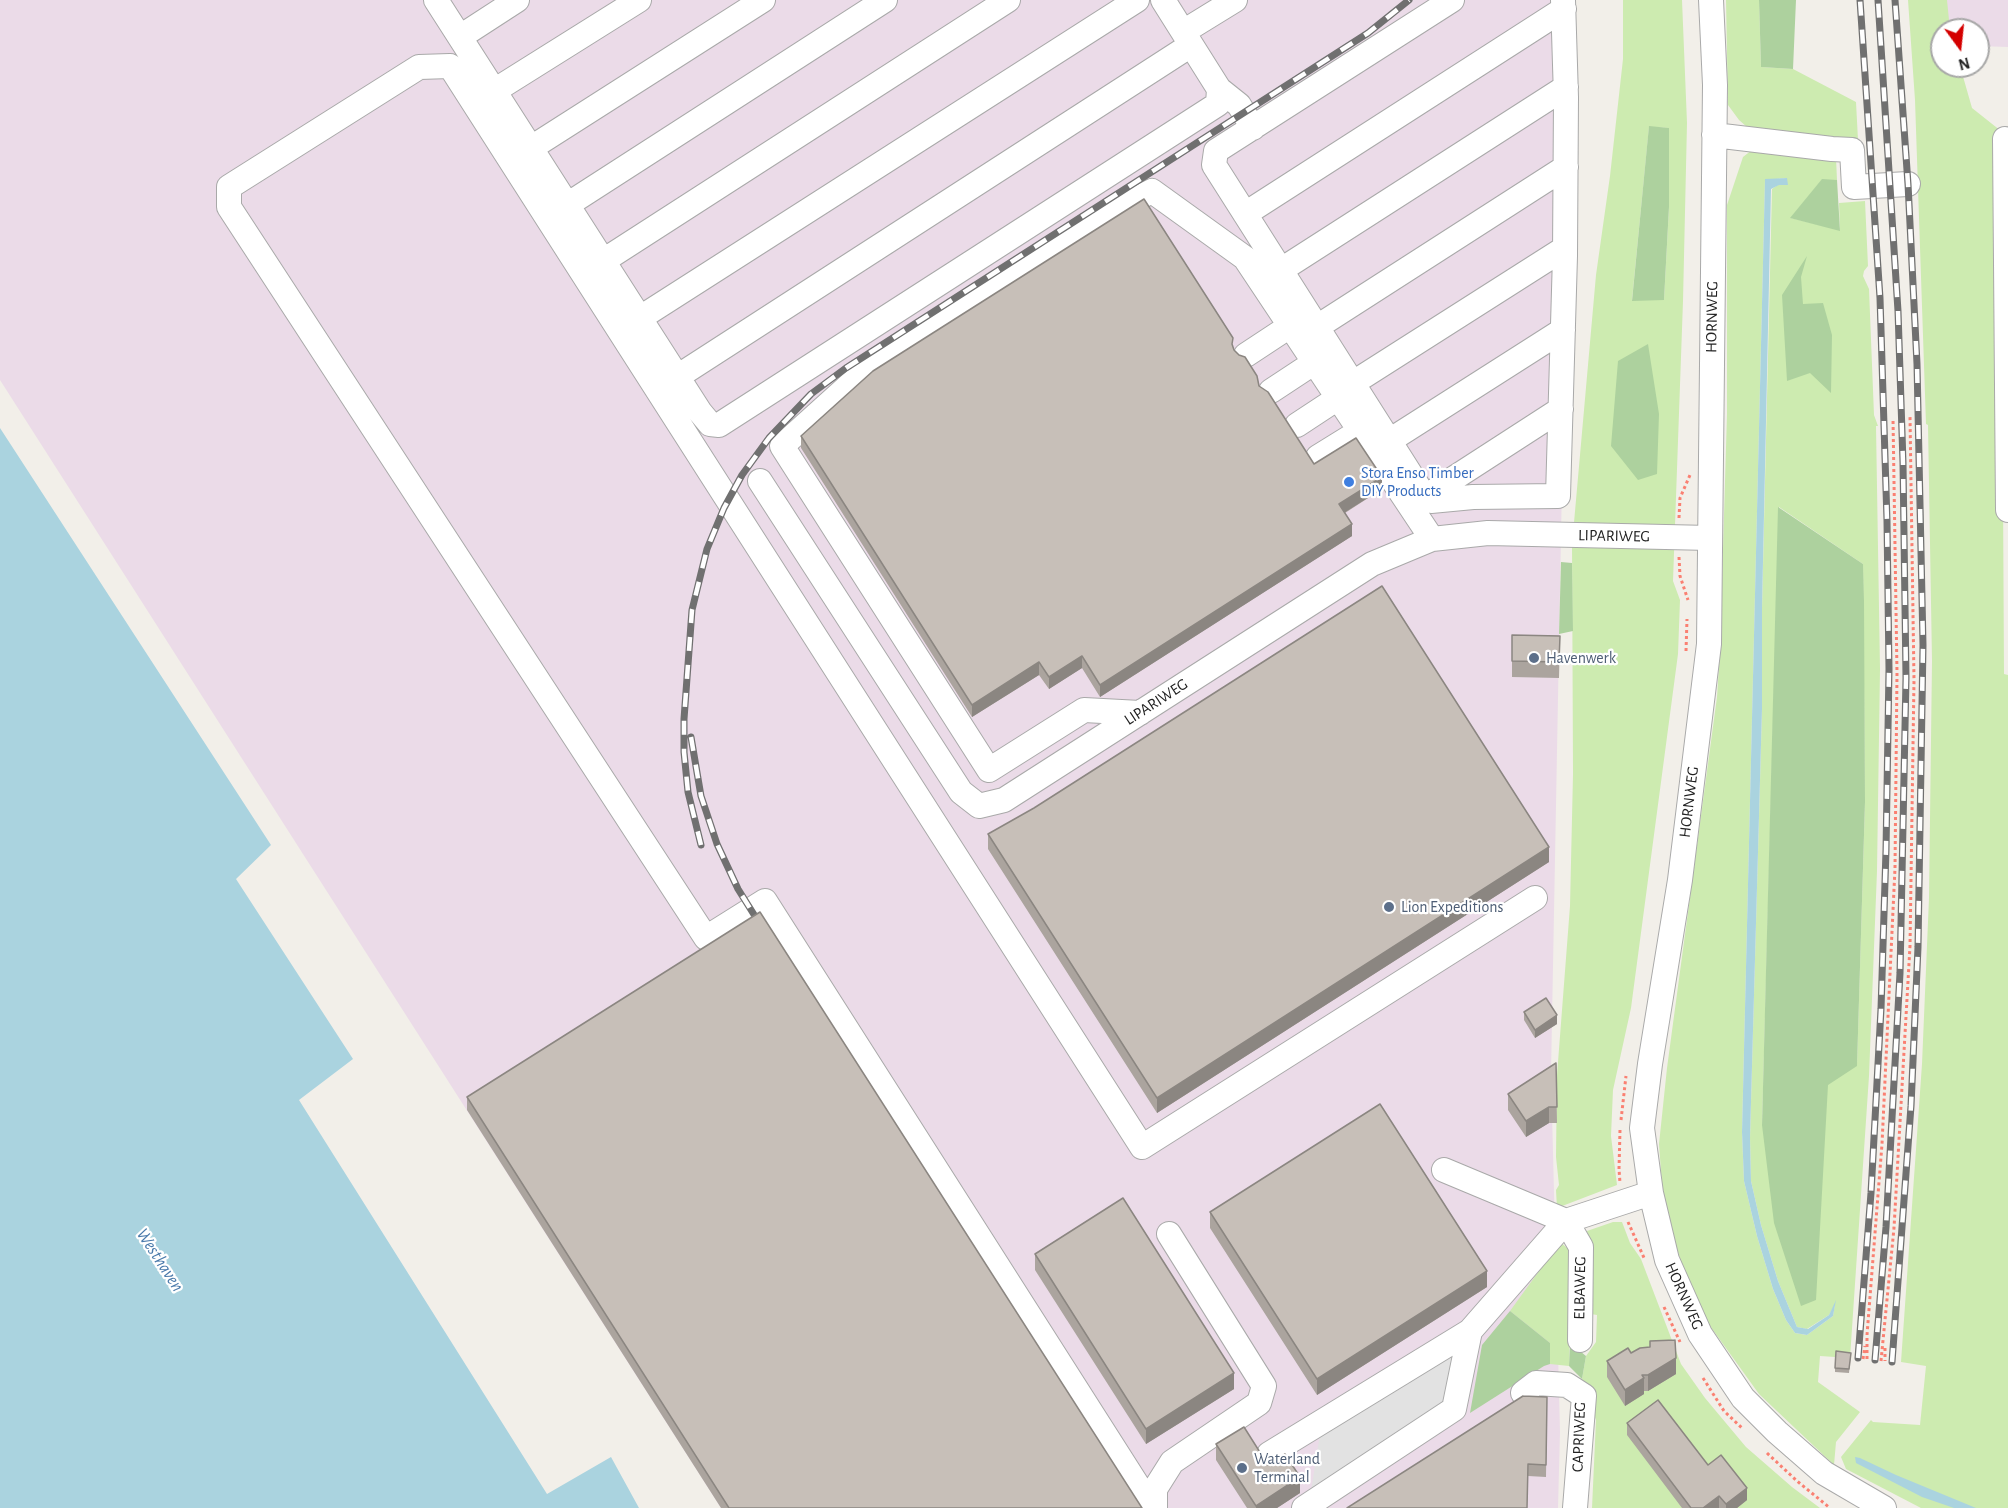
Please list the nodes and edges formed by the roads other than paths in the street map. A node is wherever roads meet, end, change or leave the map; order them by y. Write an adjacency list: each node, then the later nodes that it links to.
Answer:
1 (436, 0): 13 (street)
2 (517, 0): 13 (street)
3 (639, 0): 17 (street)
4 (763, 0): 21 (street)
5 (885, 0): 24 (street)
6 (1008, 0): 27 (street)
7 (1137, 0): 29 (street)
8 (1163, 0): 14 (street)
9 (1235, 0): 14 (street)
10 (1452, 0): 18 (street)
11 (1711, 0): 19 (street, HORNWEG)
12 (1564, 4): 15 (street); 25 (street)
13 (460, 37): 17 (street)
14 (1187, 39): 16 (street); 35 (street)
15 (1566, 87): 22 (street); 28 (street)
16 (1219, 89): 18 (street); 35 (street)
17 (495, 91): 21 (street)
18 (1253, 128): 25 (street)
19 (1714, 135): 23 (street); 46 (street, HORNWEG)
20 (2008, 140): 45 (street)
21 (531, 148): 24 (street)
22 (1566, 167): 26 (street); 31 (street)
23 (1908, 184)
24 (567, 205): 27 (street)
25 (1245, 214): 28 (street)
26 (1565, 248): 32 (street); 37 (street)
27 (603, 261): 29 (street)
28 (1281, 270): 31 (street)
29 (640, 318): 35 (street)
30 (1290, 326): 33 (street); 34 (street); 48 (street)
31 (1317, 327): 37 (street)
32 (1563, 330): 38 (street); 41 (street)
33 (1246, 356)
34 (1315, 363): 36 (street); 37 (street)
35 (677, 377)
36 (1271, 391)
37 (1345, 391): 39 (street); 40 (street); 41 (street)
38 (1561, 410): 44 (street); 44 (street)
39 (1297, 425)
40 (1360, 431): 42 (street); 47 (street)
41 (1389, 441): 44 (street)
42 (1318, 457)
43 (760, 482): 48 (street, LIPARIWEG)
44 (1425, 497)
45 (2008, 510)
46 (1710, 538): 47 (street, LIPARIWEG); 51 (street, HORNWEG)
47 (1432, 539): 48 (street, LIPARIWEG)
48 (1140, 713)
49 (1534, 898): 58 (street)
50 (1444, 1170): 52 (street)
51 (1651, 1193): 52 (street); 61 (street, HORNWEG)
52 (1566, 1221): 54 (street); 55 (street, ELBAWEG)
53 (1169, 1233): 58 (street)
54 (1470, 1330): 57 (street); 59 (street)
55 (1580, 1340)
56 (1523, 1393): 60 (street, CAPRIWEG)
57 (1269, 1454)
58 (1153, 1508)
59 (1304, 1508)
60 (1575, 1508)
61 (1884, 1508)

